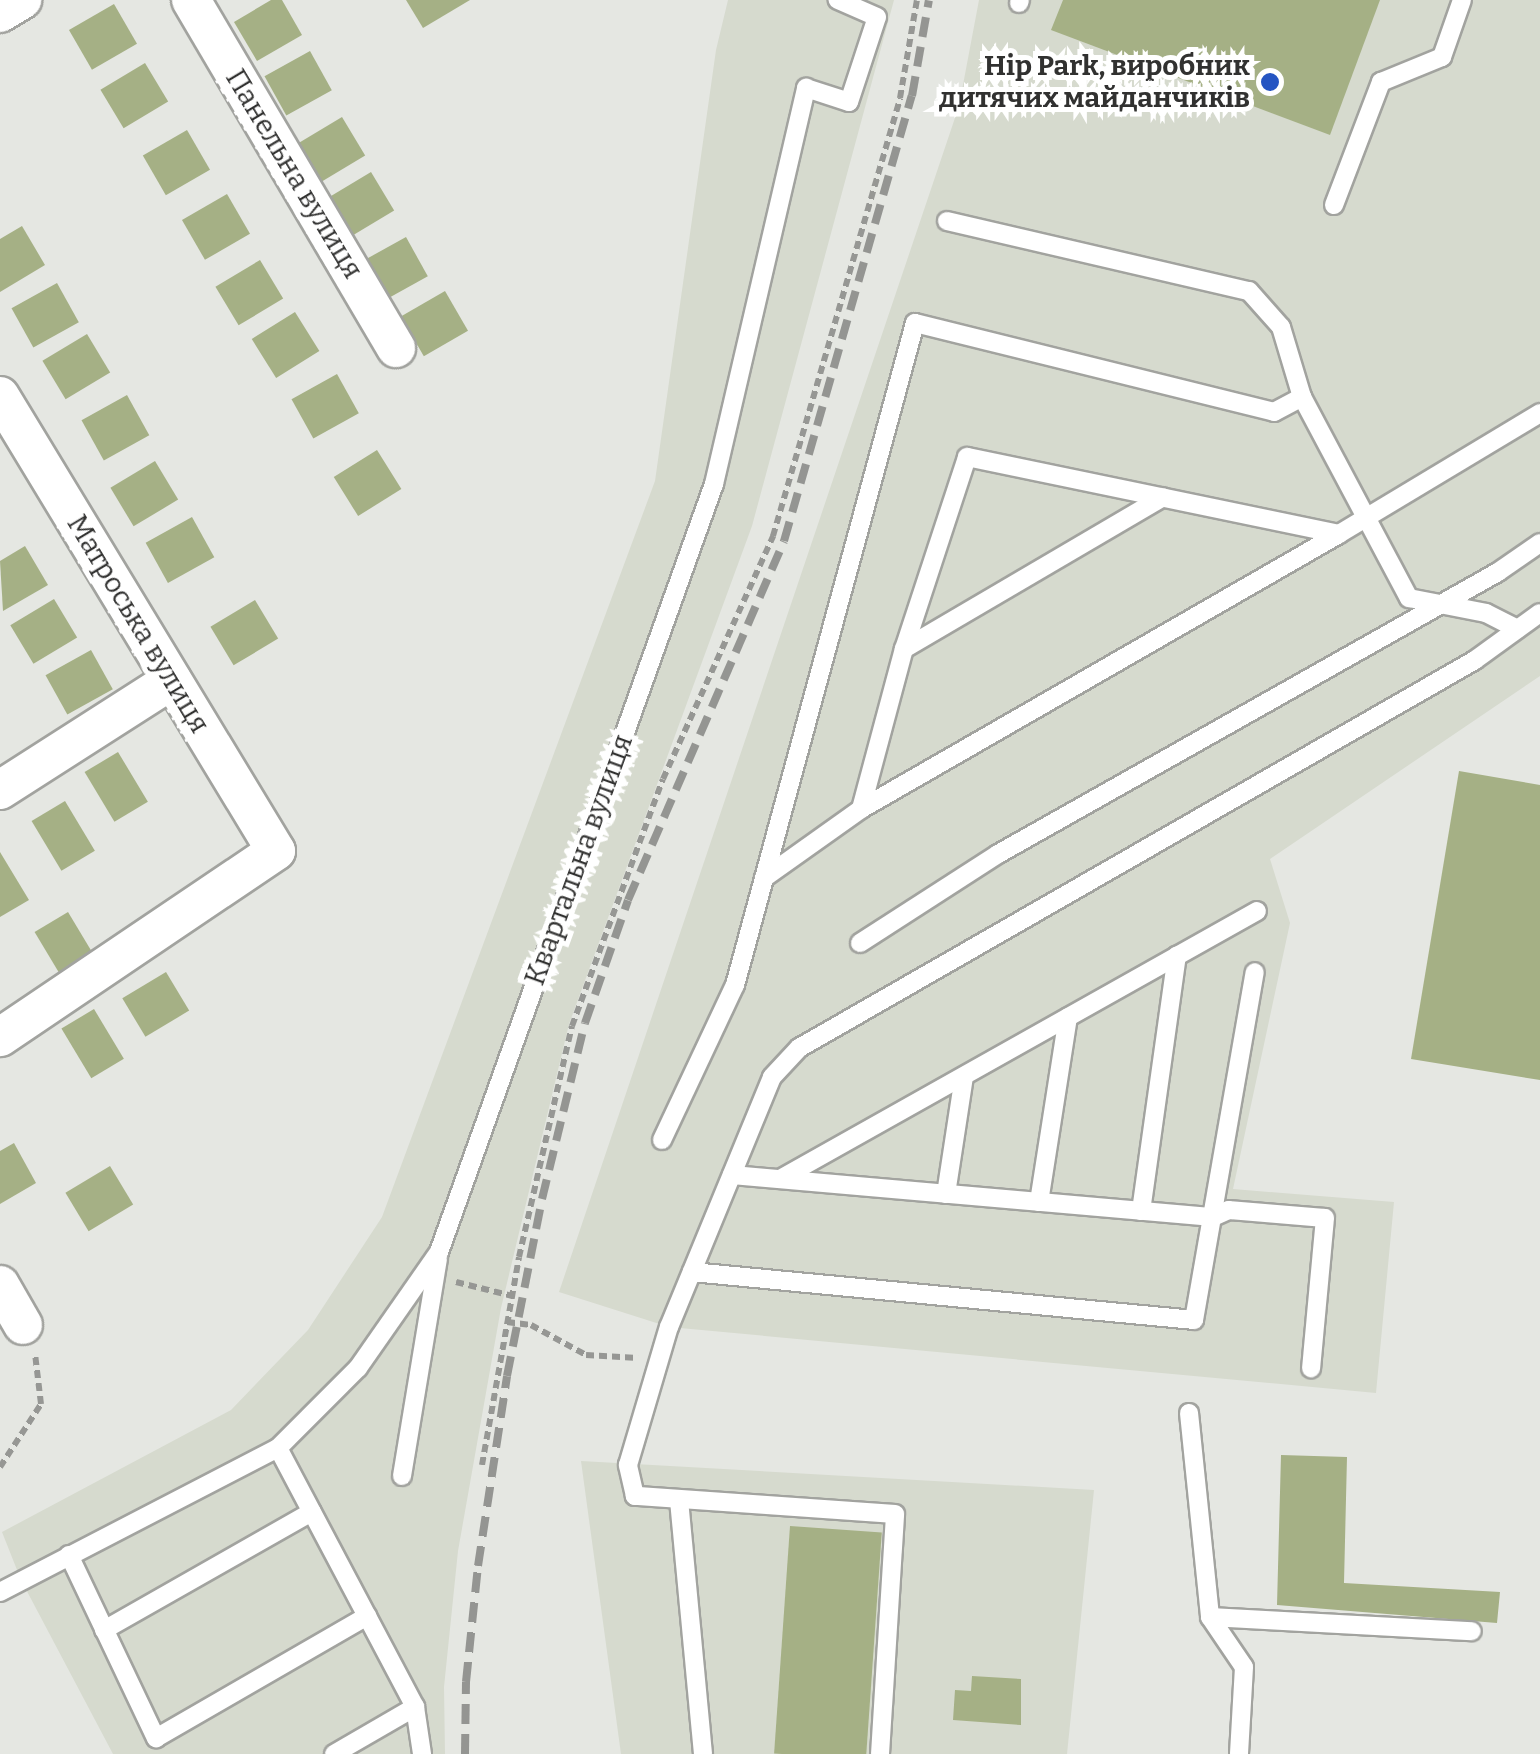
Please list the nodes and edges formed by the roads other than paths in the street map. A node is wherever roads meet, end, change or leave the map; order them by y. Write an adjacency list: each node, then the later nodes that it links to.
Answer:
1 (22, 0): 5 (street)
2 (191, 0): 8 (street, Панельна вулиця)
3 (838, 0): 38 (lane, Квартальна вулиця)
4 (1462, 0): 6 (lane)
5 (0, 13)
6 (1334, 205)
7 (947, 221): 9 (lane)
8 (396, 348)
9 (1302, 397): 13 (lane); 23 (lane)
10 (2, 404): 20 (street, Матроська вулиця)
11 (1540, 413): 13 (lane)
12 (1163, 498): 14 (lane); 19 (lane); 19 (lane)
13 (1364, 516): 14 (lane); 16 (lane)
14 (1339, 534): 22 (lane)
15 (1540, 544): 16 (lane)
16 (1440, 605): 18 (lane); 25 (lane)
17 (1540, 613): 18 (lane)
18 (1517, 629): 32 (lane)
19 (904, 649): 22 (lane)
20 (172, 680): 21 (street); 29 (street, Матроська вулиця)
21 (0, 790)
22 (862, 809): 23 (lane)
23 (764, 878): 31 (lane)
24 (1257, 910): 26 (lane)
25 (860, 943)
26 (1177, 956): 28 (lane); 36 (lane)
27 (1255, 972): 37 (lane)
28 (1068, 1017): 30 (lane); 35 (lane)
29 (0, 1037)
30 (964, 1076): 33 (lane); 34 (lane)
31 (662, 1140)
32 (732, 1175): 33 (lane); 39 (lane)
33 (780, 1179): 34 (lane)
34 (946, 1194): 35 (lane)
35 (1039, 1202): 36 (lane)
36 (1141, 1211): 37 (lane)
37 (1212, 1217): 39 (lane); 42 (lane)
38 (439, 1252): 44 (lane, Квартальна вулиця); 45 (lane)
39 (692, 1272): 46 (lane)
40 (0, 1286): 41 (street)
41 (24, 1325)
42 (1311, 1368)
43 (1189, 1413): 51 (lane)
44 (278, 1448): 47 (lane); 48 (lane, Квартальна вулиця)
45 (402, 1476)
46 (679, 1500): 57 (lane); 58 (lane)
47 (312, 1512): 50 (lane); 52 (lane)
48 (69, 1555): 49 (lane, Квартальна вулиця); 52 (lane)
49 (0, 1592)
50 (367, 1616): 52 (lane); 54 (lane)
51 (1210, 1618): 53 (lane); 59 (lane)
52 (104, 1630)
53 (1472, 1631)
54 (415, 1707): 55 (lane); 56 (lane)
55 (334, 1754)
56 (422, 1754)
57 (703, 1754)
58 (880, 1754)
59 (1238, 1754)

